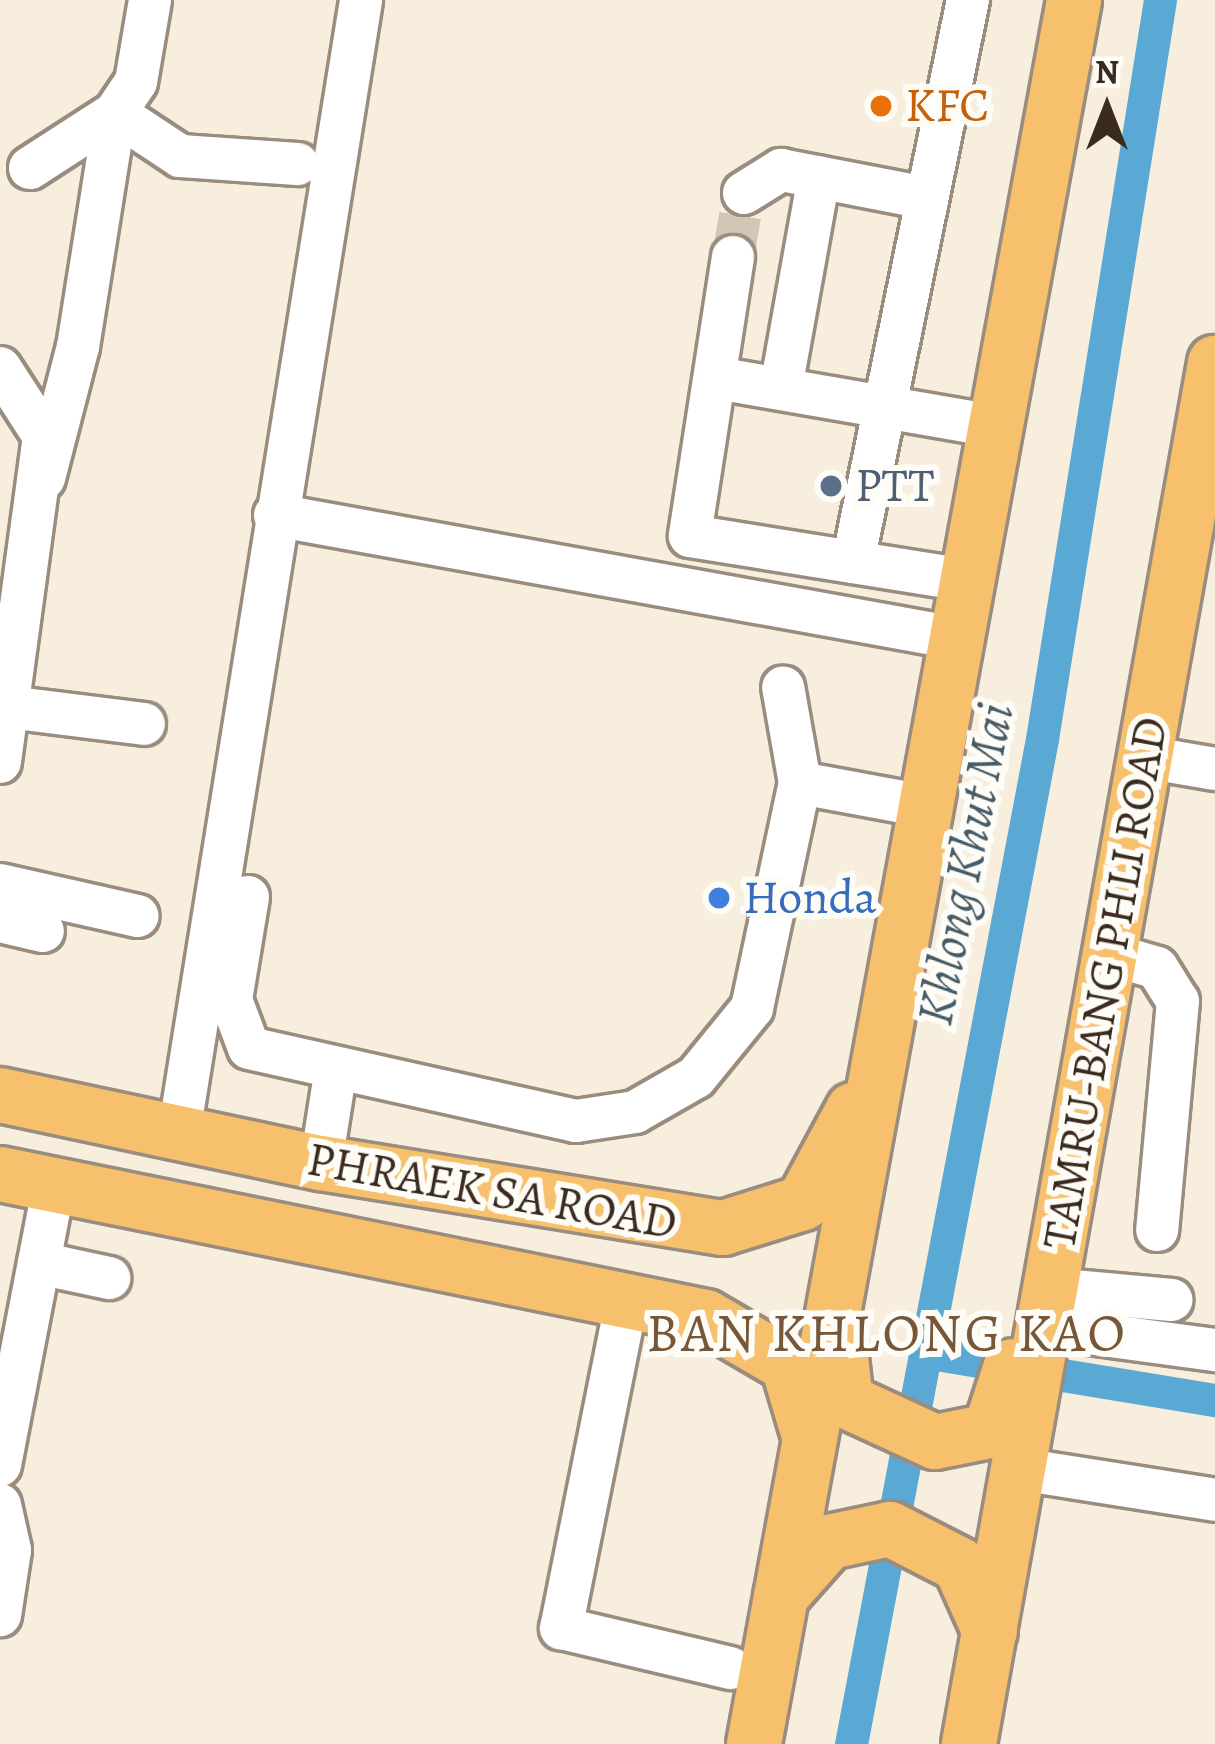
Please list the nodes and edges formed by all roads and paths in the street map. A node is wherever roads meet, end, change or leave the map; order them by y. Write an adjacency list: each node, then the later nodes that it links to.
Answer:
1 (150, 0): 5 (street)
2 (361, 0): 19 (street)
3 (968, 0): 10 (street)
4 (1074, 0): 17 (main road)
5 (115, 112): 6 (street); 7 (street); 18 (street)
6 (298, 164)
7 (30, 168)
8 (820, 177): 9 (street); 10 (street); 15 (street)
9 (744, 193)
10 (921, 197): 16 (street)
11 (734, 257): 14 (street)
12 (1215, 363): 20 (main road, TAMRU-BANG PHLI ROAD)
13 (0, 368): 18 (street)
14 (716, 378): 15 (street); 21 (street)
15 (781, 388): 16 (street)
16 (879, 406): 17 (street); 22 (street)
17 (999, 427): 23 (main road)
18 (44, 478): 27 (street)
19 (275, 515): 24 (street); 44 (street)
20 (1202, 518): 29 (main road, TAMRU-BANG PHLI ROAD)
21 (690, 536): 22 (street); 24 (street)
22 (853, 562): 23 (street)
23 (971, 581): 25 (main road)
24 (684, 589): 25 (street)
25 (961, 639): 33 (main road)
26 (783, 687): 32 (street)
27 (8, 707): 28 (street); 30 (street)
28 (144, 724)
29 (1145, 757): 31 (street); 39 (main road, TAMRU-BANG PHLI ROAD)
30 (0, 762)
31 (1215, 769)
32 (800, 783): 33 (street); 42 (street)
33 (929, 807): 40 (main road)
34 (0, 885): 36 (street)
35 (248, 897): 42 (street)
36 (138, 916)
37 (0, 921): 38 (street)
38 (43, 931)
39 (1110, 954): 49 (street); 54 (main road, TAMRU-BANG PHLI ROAD)
40 (900, 966): 41 (main road); 56 (main road)
41 (886, 1041): 48 (main road, PHRAEK SA ROAD); 57 (main road)
42 (336, 1068): 45 (street)
43 (0, 1095): 44 (main road, PHRAEK SA ROAD)
44 (178, 1133): 45 (main road, PHRAEK SA ROAD)
45 (321, 1163): 48 (main road, PHRAEK SA ROAD)
46 (0, 1174): 47 (main road, PHRAEK SA ROAD)
47 (54, 1184): 50 (street); 53 (main road, PHRAEK SA ROAD)
48 (698, 1226): 53 (main road)
49 (1157, 1230)
50 (39, 1263): 51 (street); 58 (street)
51 (109, 1278)
52 (1172, 1300): 54 (street)
53 (652, 1304): 57 (main road, PHRAEK SA ROAD); 65 (street)
54 (1038, 1324): 55 (street); 56 (main road, TAMRU-BANG PHLI ROAD)
55 (1215, 1350)
56 (1017, 1403): 59 (main road, TAMRU-BANG PHLI ROAD)
57 (809, 1443): 62 (main road)
58 (0, 1465)
59 (1020, 1469): 60 (street); 64 (main road, TAMRU-BANG PHLI ROAD)
60 (1215, 1500)
61 (0, 1505): 63 (street)
62 (781, 1596): 64 (main road); 66 (main road)
63 (0, 1615)
64 (990, 1632): 67 (main road, TAMRU-BANG PHLI ROAD)
65 (730, 1668)
66 (754, 1744)
67 (969, 1744)

